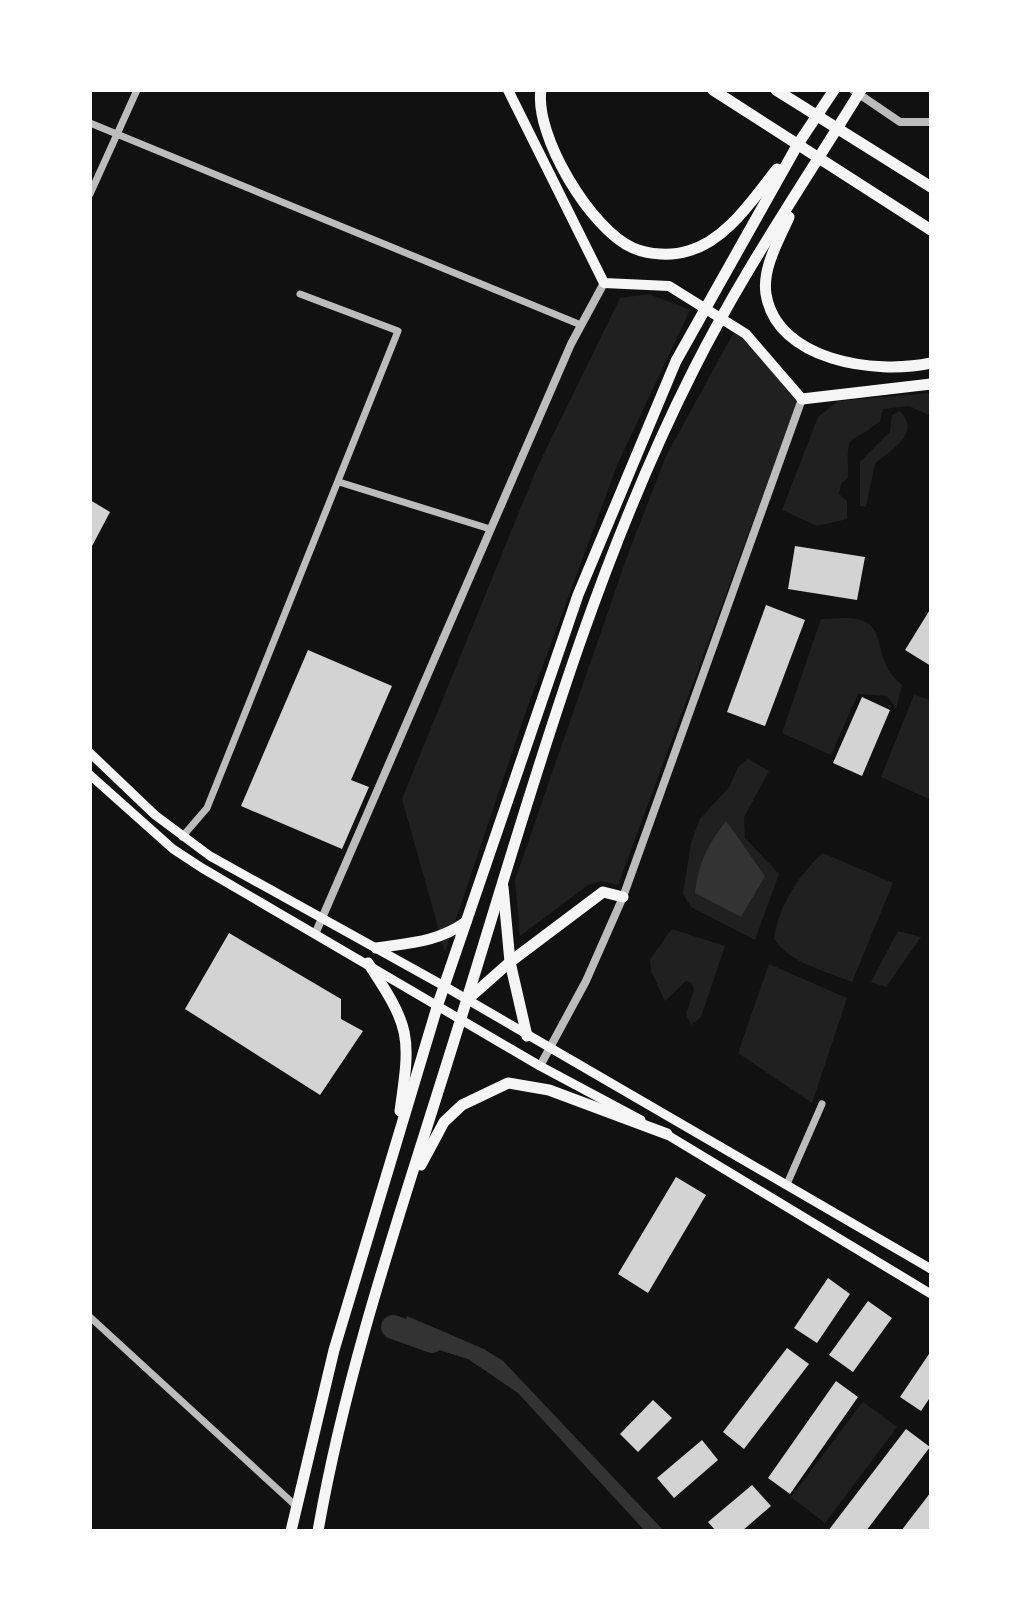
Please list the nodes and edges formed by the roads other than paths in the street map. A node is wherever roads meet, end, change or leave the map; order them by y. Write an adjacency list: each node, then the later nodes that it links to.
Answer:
1 (137, 90): 11 (street)
2 (508, 90): 17 (main road)
3 (541, 90): 12 (highway)
4 (776, 90): 14 (highway)
5 (834, 90): 12 (highway)
6 (853, 90): 9 (street)
7 (861, 90): 13 (highway)
8 (715, 92): 16 (highway)
9 (931, 122)
10 (90, 123): 11 (street)
11 (118, 134): 15 (street); 19 (street)
12 (798, 144): 31 (highway)
13 (803, 186): 20 (highway); 28 (highway)
14 (931, 187)
15 (90, 194)
16 (931, 233)
17 (604, 283): 19 (street); 22 (main road)
18 (300, 294): 23 (street)
19 (581, 325): 24 (street)
20 (931, 363)
21 (931, 384): 22 (highway)
22 (802, 399): 29 (street)
23 (339, 482): 24 (street); 27 (street)
24 (490, 529): 30 (street)
25 (90, 753): 27 (main road)
26 (90, 775): 32 (main road)
27 (182, 837): 30 (main road)
28 (502, 882): 34 (highway); 37 (highway)
29 (623, 897): 34 (highway); 41 (street)
30 (322, 917): 32 (street); 33 (main road)
31 (467, 922): 33 (highway); 36 (highway)
32 (316, 932): 35 (main road)
33 (376, 948): 36 (main road)
34 (510, 962): 37 (highway); 40 (highway)
35 (368, 963): 38 (main road); 45 (highway)
36 (444, 986): 37 (main road); 38 (highway)
37 (467, 1000): 39 (highway); 40 (main road)
38 (438, 1004): 39 (main road); 45 (highway)
39 (461, 1018): 42 (main road); 47 (highway)
40 (527, 1036): 41 (main road)
41 (550, 1049): 42 (street); 46 (main road)
42 (540, 1066): 44 (main road)
43 (822, 1104): 46 (street)
44 (667, 1134): 47 (highway); 49 (main road)
45 (393, 1152): 51 (highway)
46 (787, 1184): 48 (main road)
47 (409, 1186): 53 (highway)
48 (931, 1269)
49 (931, 1294)
50 (90, 1317): 51 (street)
51 (296, 1506): 52 (highway)
52 (291, 1531)
53 (318, 1531)

